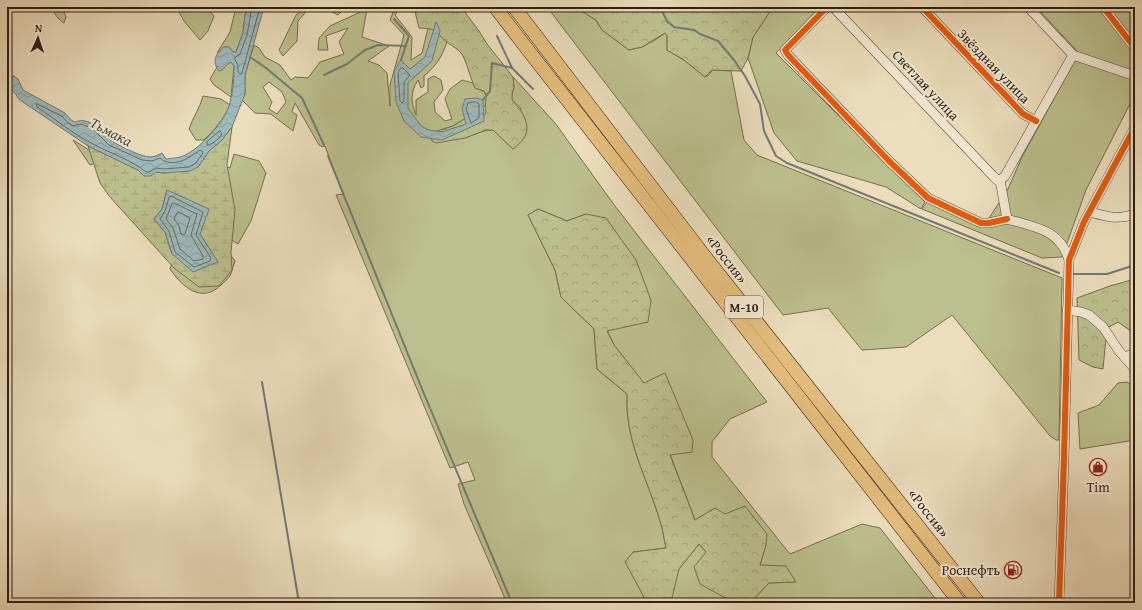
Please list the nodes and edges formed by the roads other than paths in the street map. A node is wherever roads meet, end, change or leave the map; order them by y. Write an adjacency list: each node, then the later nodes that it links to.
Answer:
1 (495, 7): 22 (highway, «Россия» / М-10)
2 (514, 7): 23 (highway, «Россия» / М-10)
3 (827, 7): 16 (street)
4 (833, 7): 13 (street, Светлая улица)
5 (922, 7): 11 (street, Звёздная улица)
6 (1028, 7): 9 (street)
7 (1103, 7): 8 (street)
8 (1135, 48)
9 (1073, 55): 10 (street); 11 (street)
10 (1135, 76)
11 (1036, 121): 13 (street)
12 (1135, 127): 14 (street)
13 (1000, 180): 16 (street)
14 (1090, 212): 15 (street); 17 (street)
15 (1135, 214)
16 (1007, 219): 17 (street)
17 (1069, 260): 18 (street)
18 (1067, 310): 20 (street); 24 (street)
19 (1135, 353): 20 (street)
20 (1125, 357): 21 (street)
21 (1135, 369)
22 (960, 603)
23 (979, 603)
24 (1059, 603)

